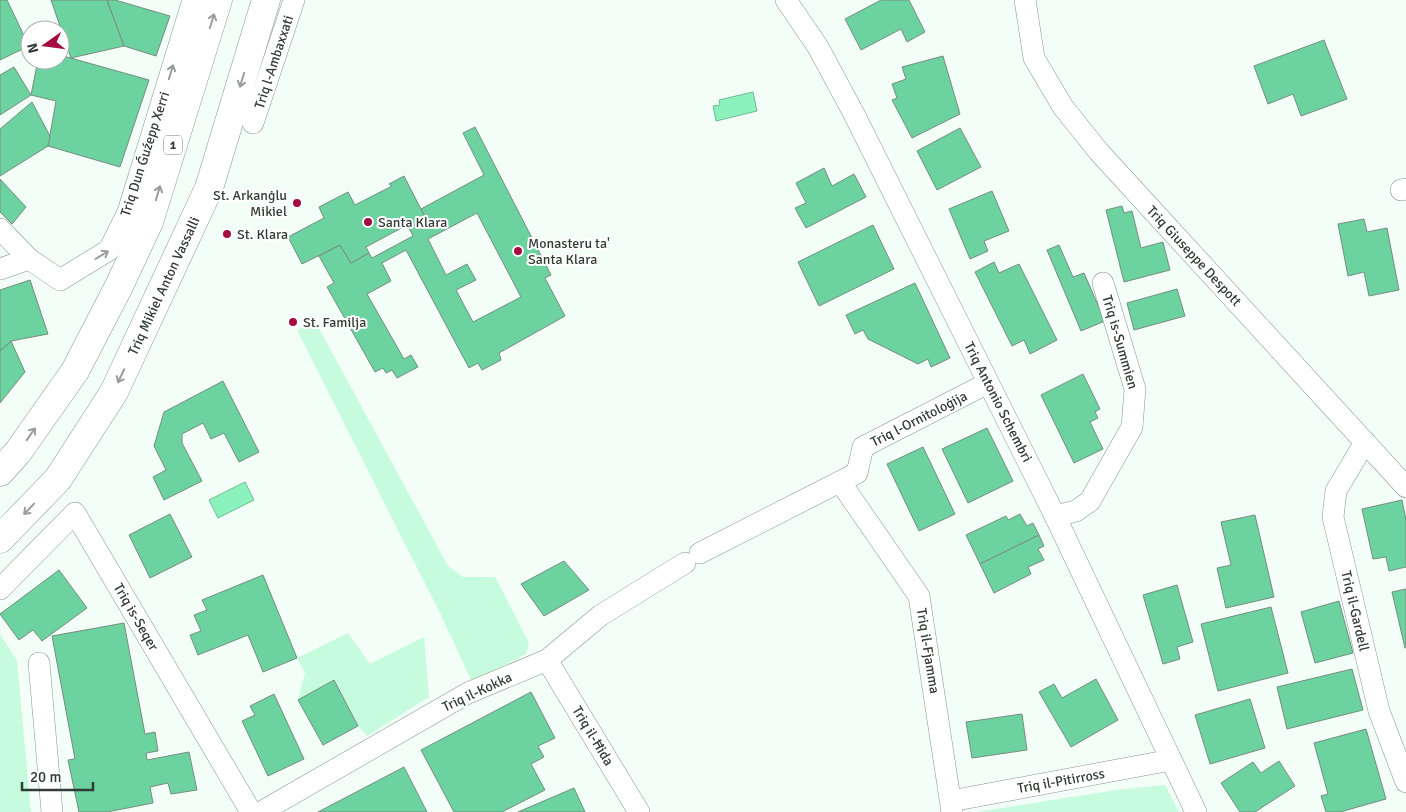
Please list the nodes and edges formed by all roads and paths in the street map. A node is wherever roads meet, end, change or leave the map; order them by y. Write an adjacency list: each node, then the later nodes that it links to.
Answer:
1 (193, 0): 8 (street, Triq Dun Ǵuźepp Xerri, one-way to 1)
2 (218, 0): 8 (highway, 1, one-way to 2)
3 (266, 0): 19 (highway, Triq Mikiel Anton Vassalli, one-way to 19)
4 (294, 0): 7 (street, Triq l-Ambaxxati)
5 (786, 0): 13 (street, Triq Antonio Schembri)
6 (1025, 0): 14 (street, Triq Giuseppe Despott)
7 (254, 123)
8 (139, 217): 10 (street, Triq Dun Ǵuźepp Xerri, one-way to 8); 15 (highway, 1, one-way to 8)
9 (0, 229): 10 (street)
10 (29, 259): 11 (street)
11 (0, 269)
12 (1103, 284): 18 (street, Triq is-Summien)
13 (988, 383): 16 (street, Triq l-Ornitoloġija); 18 (street, Triq Antonio Schembri)
14 (1364, 442): 17 (street, Triq Giuseppe Despott); 24 (street, Triq il-Gardell)
15 (0, 472)
16 (840, 483): 21 (street, Triq il-Kokka); 25 (street, Triq il-Fjamma)
17 (1406, 487)
18 (1055, 516): 23 (street, Triq Antonio Schembri)
19 (0, 538)
20 (0, 589): 27 (street, Triq is-Seqer)
21 (547, 660): 28 (street, Triq il-Kokka); 29 (street, Triq il-Ħida)
22 (39, 663): 26 (street)
23 (1171, 760): 25 (street, Triq il-Pitirross); 30 (street, Triq Antonio Schembri)
24 (1406, 782)
25 (952, 806)
26 (52, 812)
27 (251, 812)
28 (261, 812)
29 (639, 812)
30 (1196, 812)

